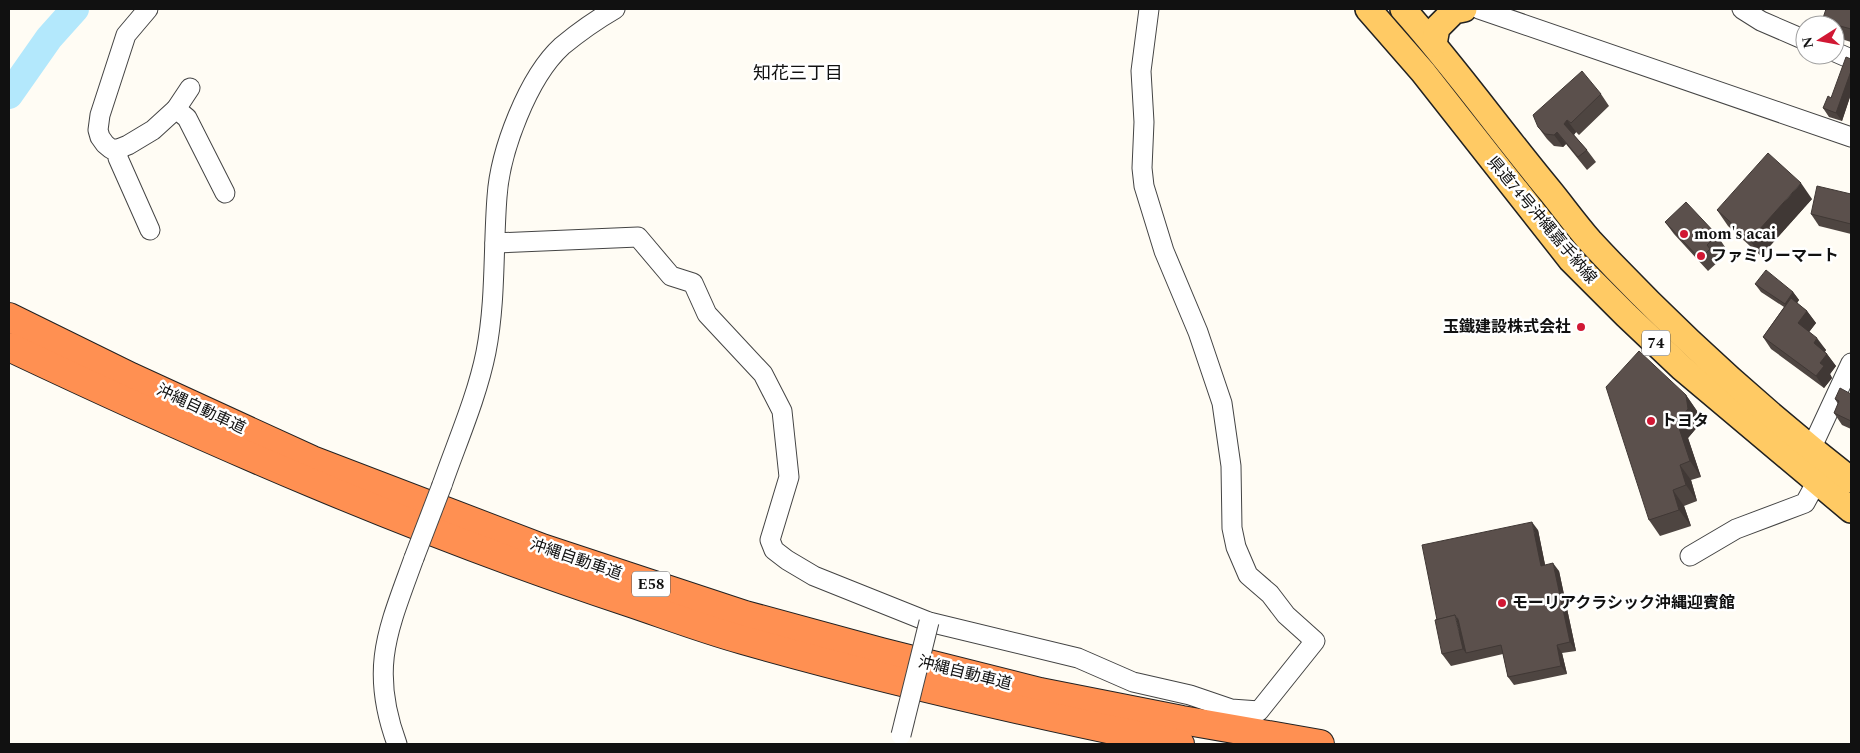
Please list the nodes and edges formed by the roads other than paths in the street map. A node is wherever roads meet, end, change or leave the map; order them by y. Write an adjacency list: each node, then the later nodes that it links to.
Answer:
1 (148, 9): 13 (street)
2 (615, 9): 16 (street)
3 (1149, 9): 25 (street)
4 (1402, 9): 7 (street); 9 (main road, 県道74号沖縄嘉手納線 / 74)
5 (1478, 9): 9 (main road); 12 (street)
6 (1742, 9): 8 (street)
7 (1376, 17): 22 (main road, 県道74号沖縄嘉手納線 / 74)
8 (1795, 36)
9 (1434, 44): 20 (main road, 県道74号沖縄嘉手納線 / 74)
10 (190, 88): 11 (street)
11 (176, 109): 13 (street); 14 (street)
12 (1851, 137)
13 (118, 149): 15 (street)
14 (224, 193)
15 (150, 230)
16 (495, 243): 25 (street); 27 (street, bridge)
17 (12, 319): 29 (highway, 沖縄自動車道 / E58)
18 (9, 347): 28 (highway, 沖縄自動車道 / E58)
19 (1851, 363): 20 (street)
20 (1811, 449): 21 (main road, 県道74号沖縄嘉手納線 / 74); 22 (street)
21 (1851, 480)
22 (1817, 482): 23 (main road, 県道74号沖縄嘉手納線 / 74); 24 (street)
23 (1851, 510)
24 (1690, 556)
25 (929, 622): 26 (street, bridge)
26 (901, 734)
27 (397, 744)
28 (1180, 744)
29 (1320, 744)

